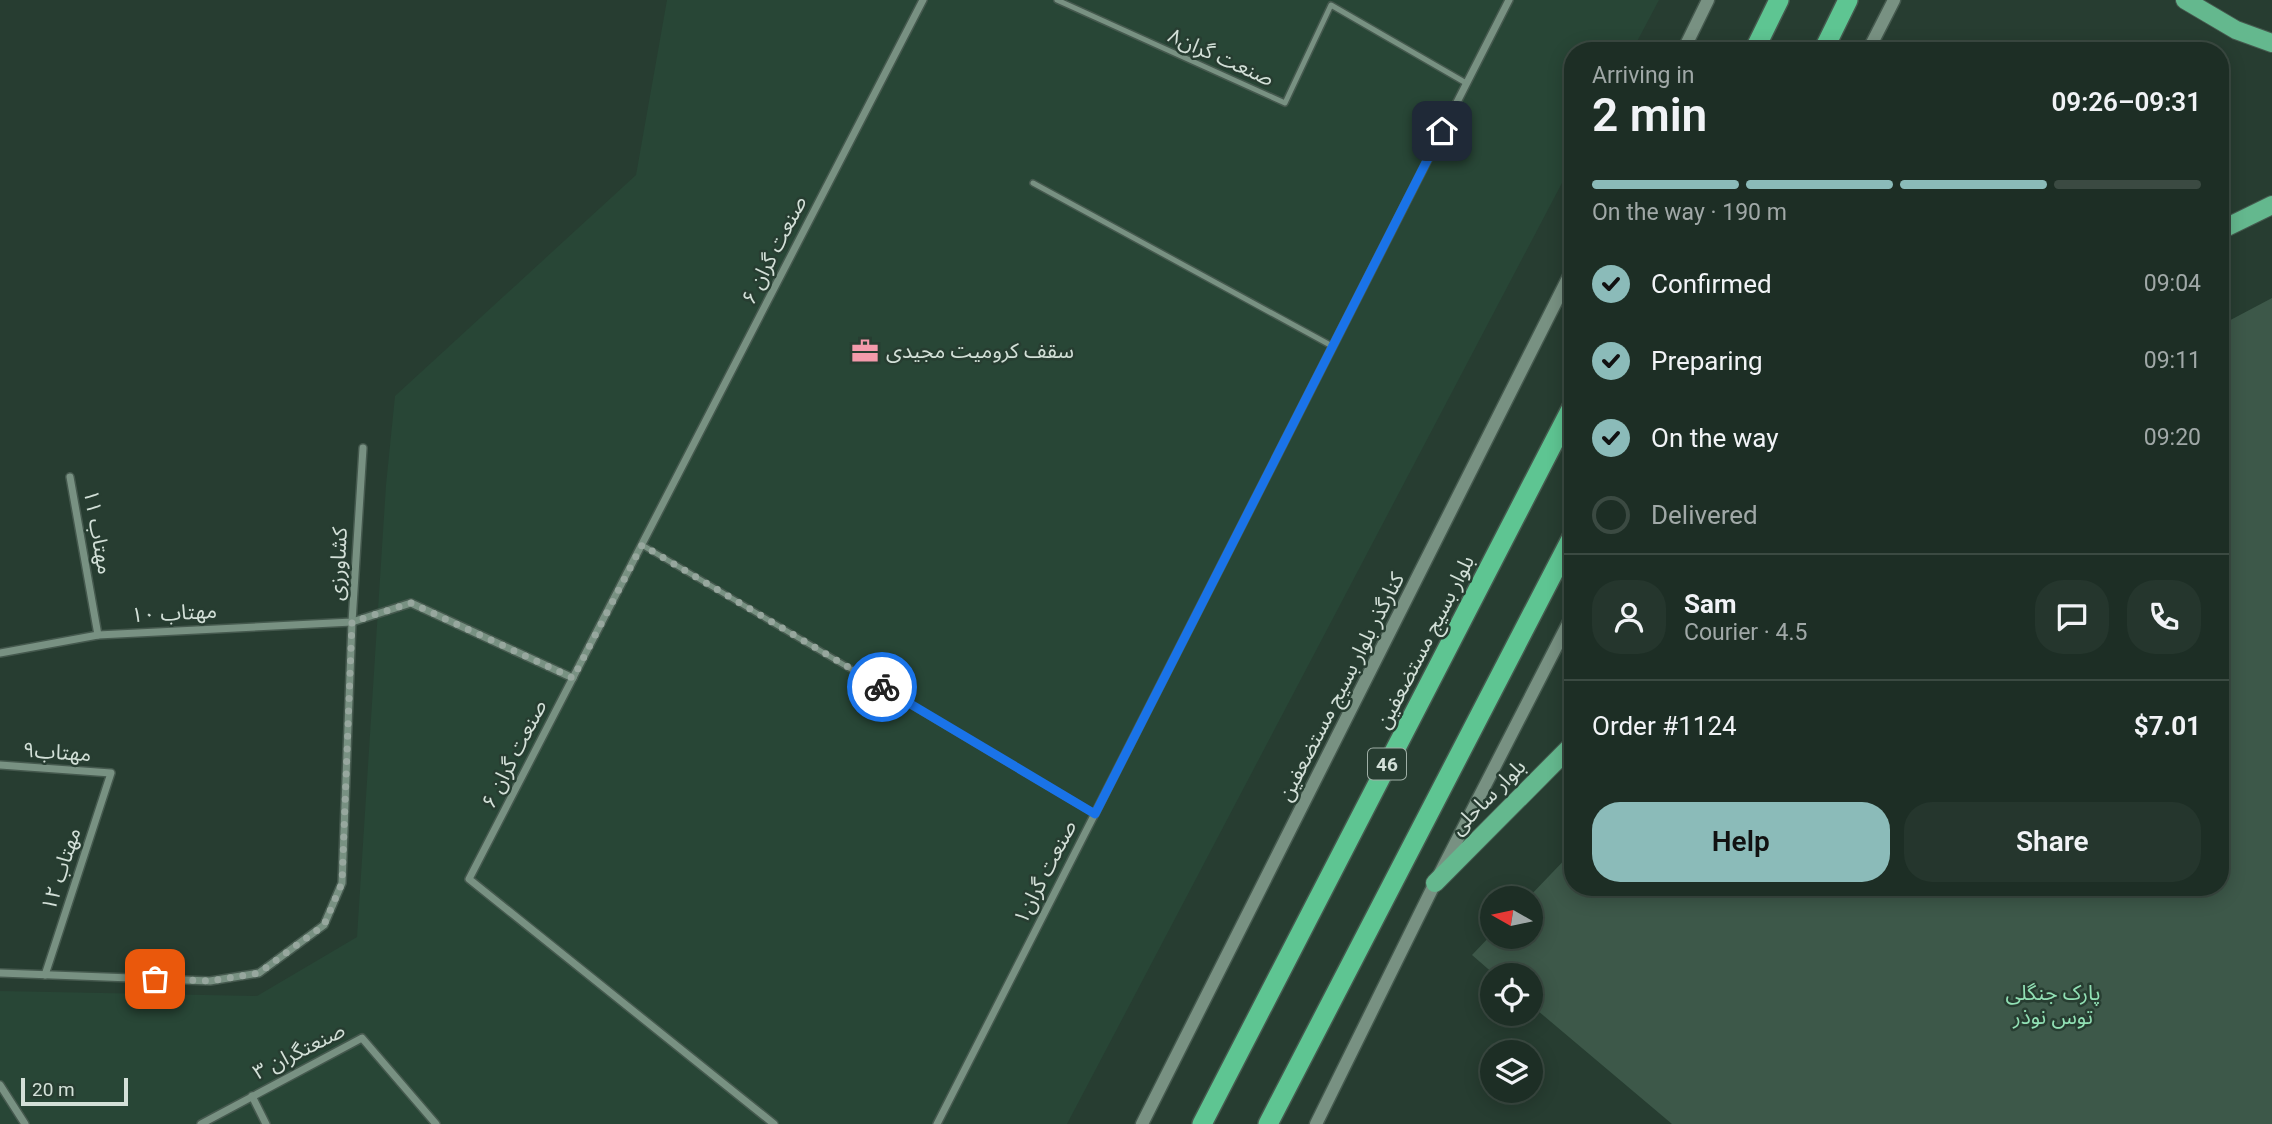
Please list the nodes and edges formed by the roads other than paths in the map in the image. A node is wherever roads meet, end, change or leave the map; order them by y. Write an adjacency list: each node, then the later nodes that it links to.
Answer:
1 (923, 0): 23 (street, صنعت گران ۶)
2 (1057, 0): 14 (lane, صنعت گران۸)
3 (1509, 0): 14 (street, صنعت گران۱)
4 (1708, 0): 9 (street)
5 (1779, 0): 10 (highway)
6 (1848, 0): 11 (highway)
7 (1894, 0): 12 (street)
8 (2185, 0): 13 (main road)
9 (1687, 42)
10 (1758, 42)
11 (1827, 42)
12 (1873, 42)
13 (2272, 43)
14 (1466, 83): 19 (street, صنعت گران۱)
15 (1033, 183): 19 (lane)
16 (2272, 205): 17 (main road)
17 (2229, 226)
18 (1564, 286): 45 (street, کنارگذر بلوار بسیج مستضعفین)
19 (1332, 346): 33 (street, صنعت گران۱)
20 (1564, 422): 46 (highway, بلوار بسیج مستضعفین / 46)
21 (363, 448): 25 (street, کشاورزی)
22 (70, 477): 27 (street, مهتاب ۱۱)
23 (642, 545): 29 (street, صنعت گران ۶); 33 (lane)
24 (1564, 552): 47 (highway)
25 (352, 622): 27 (street, مهتاب ۱۰); 29 (street, مهتاب ۱۰); 36 (street, کشاورزی)
26 (1564, 631): 34 (street)
27 (98, 635): 28 (street, مهتاب ۱۰)
28 (0, 653)
29 (573, 678): 43 (street, صنعت گران ۶)
30 (1564, 753): 34 (main road, بلوار ساحلی)
31 (0, 765): 32 (street, مهتاب۹)
32 (111, 773): 36 (street, مهتاب ۱۲)
33 (1095, 814): 44 (street, صنعت گران۱)
34 (1434, 883): 48 (street)
35 (0, 973): 36 (street, کشاورزی)
36 (45, 975)
37 (0, 1085): 39 (street)
38 (252, 1096): 40 (street, ۳ صنعتگران); 41 (street); 42 (street, ۳ صنعتگران)
39 (25, 1124)
40 (201, 1124)
41 (267, 1124)
42 (436, 1124)
43 (774, 1124)
44 (937, 1124)
45 (1142, 1124)
46 (1202, 1124)
47 (1268, 1124)
48 (1316, 1124)

